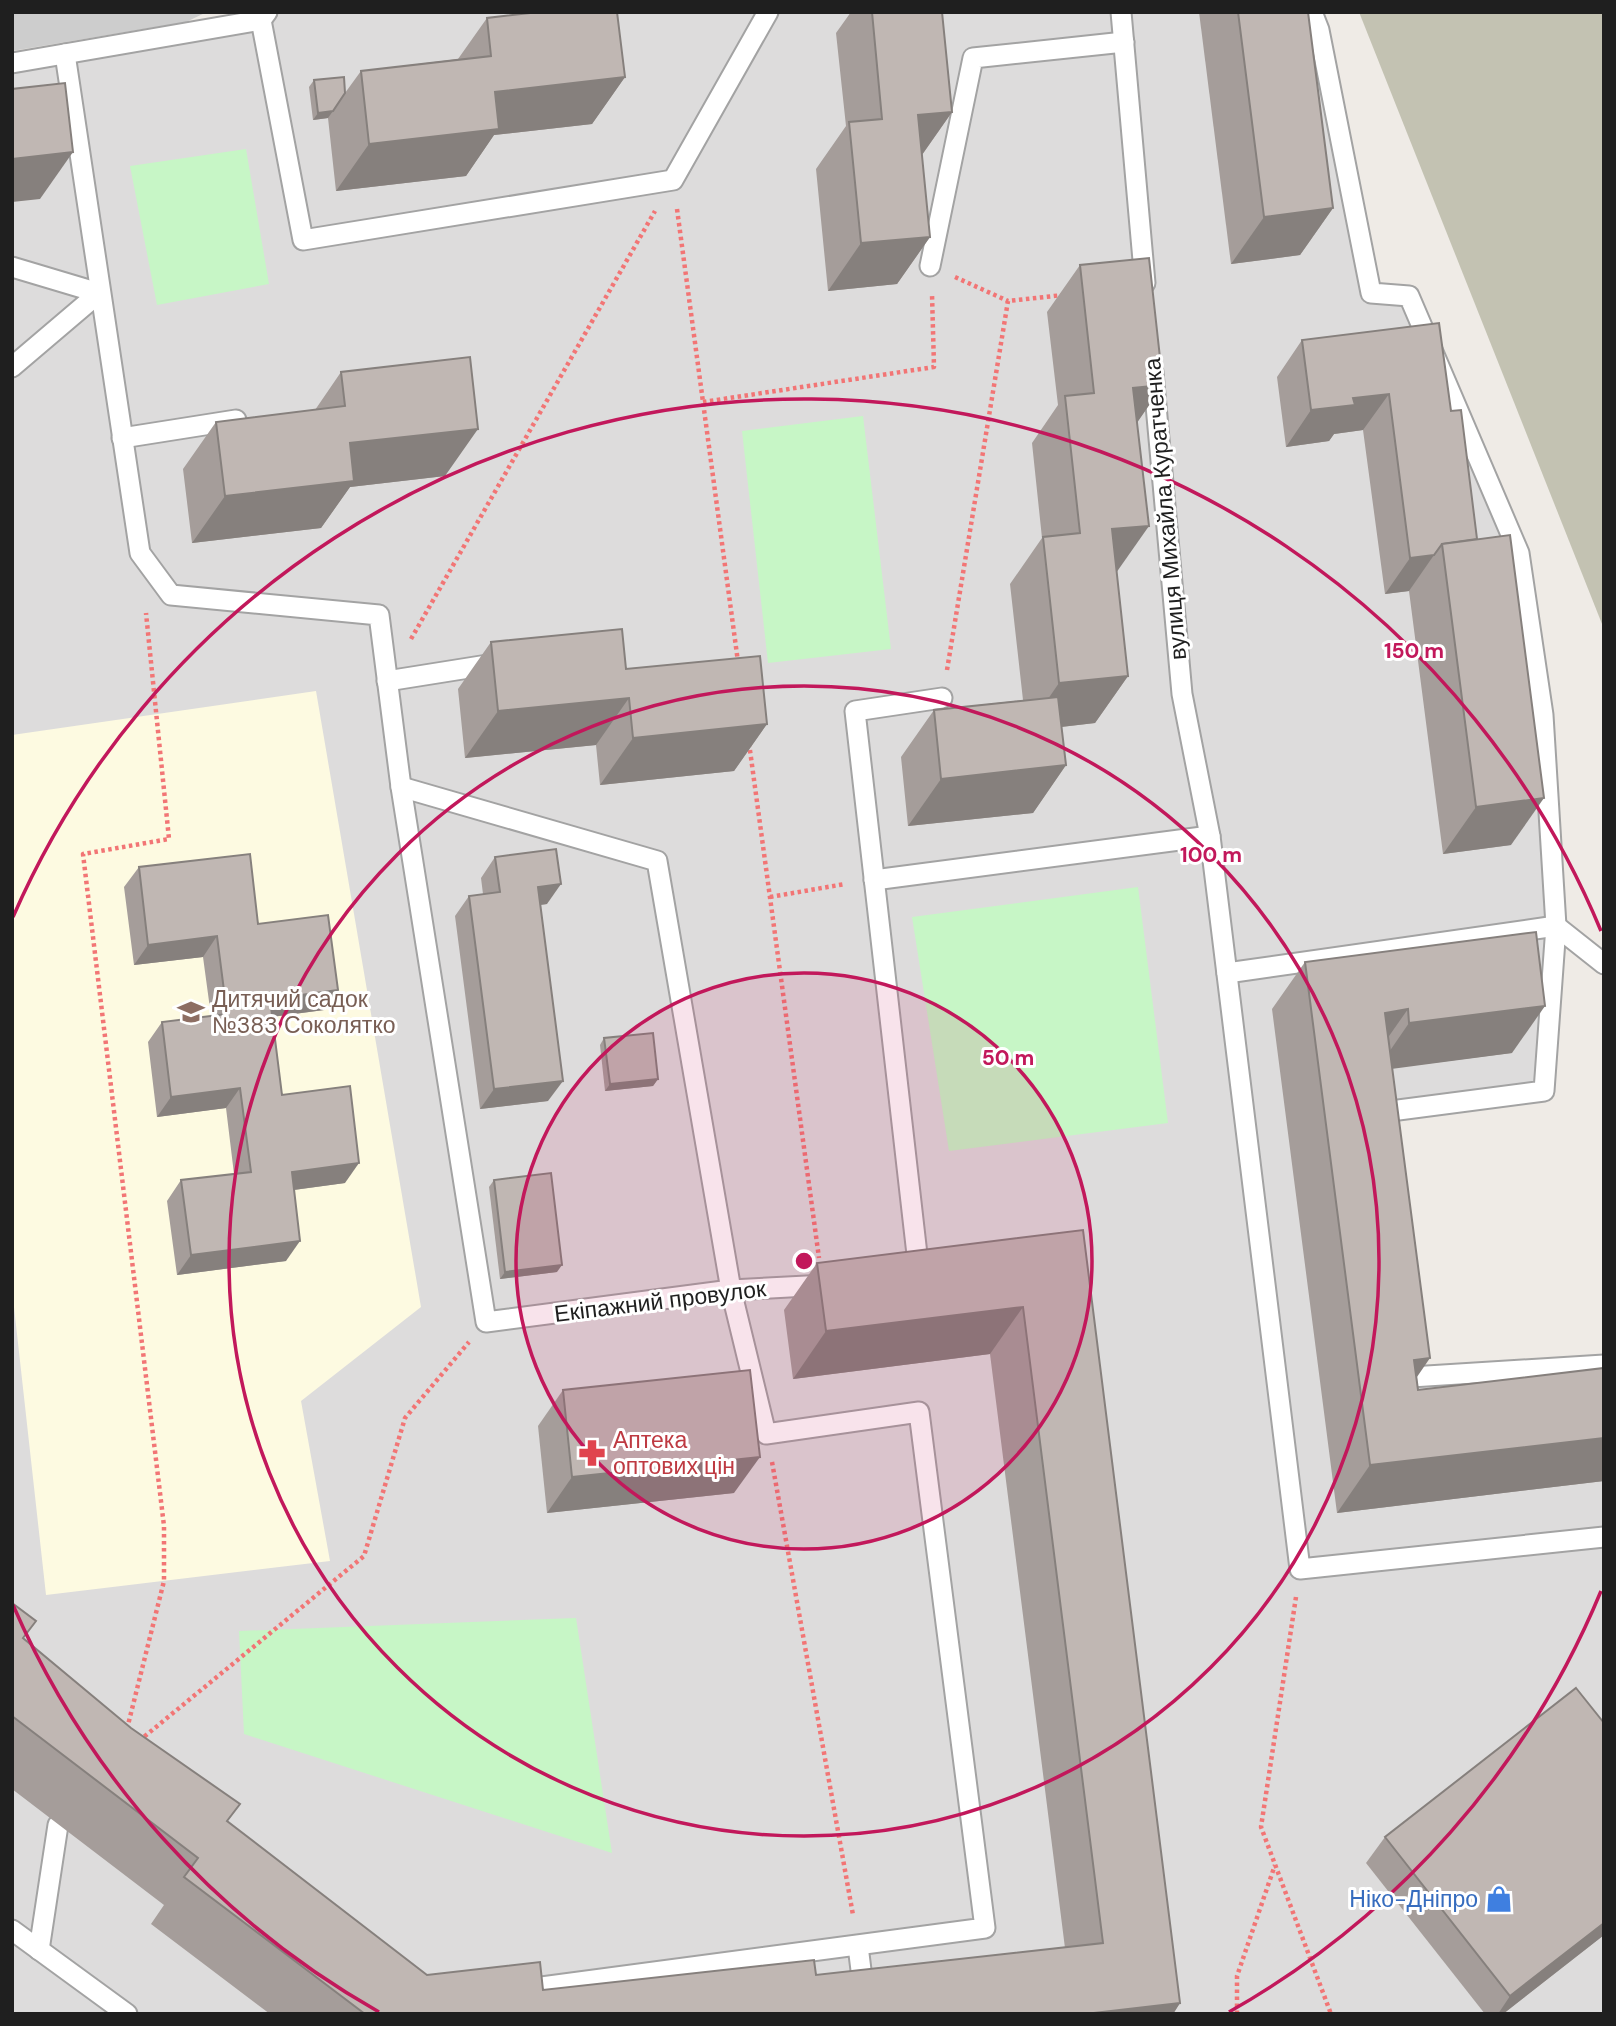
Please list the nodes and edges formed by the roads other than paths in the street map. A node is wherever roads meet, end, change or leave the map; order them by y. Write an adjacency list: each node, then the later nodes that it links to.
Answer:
1 (768, 12): 4 (lane)
2 (1121, 12): 5 (lane)
3 (1312, 12): 22 (lane)
4 (264, 16): 6 (lane)
5 (1124, 42): 8 (lane); 11 (lane)
6 (65, 54): 7 (lane); 10 (lane)
7 (12, 63)
8 (930, 266)
9 (12, 267): 10 (lane)
10 (99, 293): 13 (lane); 15 (lane)
11 (1147, 300)
12 (1152, 354): 20 (lane, вулиця Михайла Куратченка)
13 (12, 367)
14 (236, 420): 15 (lane)
15 (122, 438): 17 (lane)
16 (526, 659): 17 (lane)
17 (387, 681): 19 (lane)
18 (943, 698): 21 (lane)
19 (401, 787): 28 (lane); 28 (lane, Екіпажний провулок)
20 (1210, 836): 21 (lane); 24 (lane, вулиця Михайла Куратченка)
21 (874, 880): 26 (lane)
22 (1556, 926): 23 (lane); 24 (lane); 25 (lane)
23 (1604, 964)
24 (1227, 973): 31 (lane, вулиця Михайла Куратченка)
25 (1386, 1138)
26 (945, 1269)
27 (850, 1281): 28 (lane, Екіпажний провулок)
28 (731, 1290): 34 (lane)
29 (1406, 1337): 30 (lane)
30 (1604, 1365)
31 (1604, 1537)
32 (58, 1825): 35 (lane)
33 (12, 1930): 35 (lane)
34 (858, 1946): 36 (lane); 37 (lane)
35 (39, 1950): 38 (lane)
36 (497, 1990)
37 (866, 2013)
38 (127, 2014)

